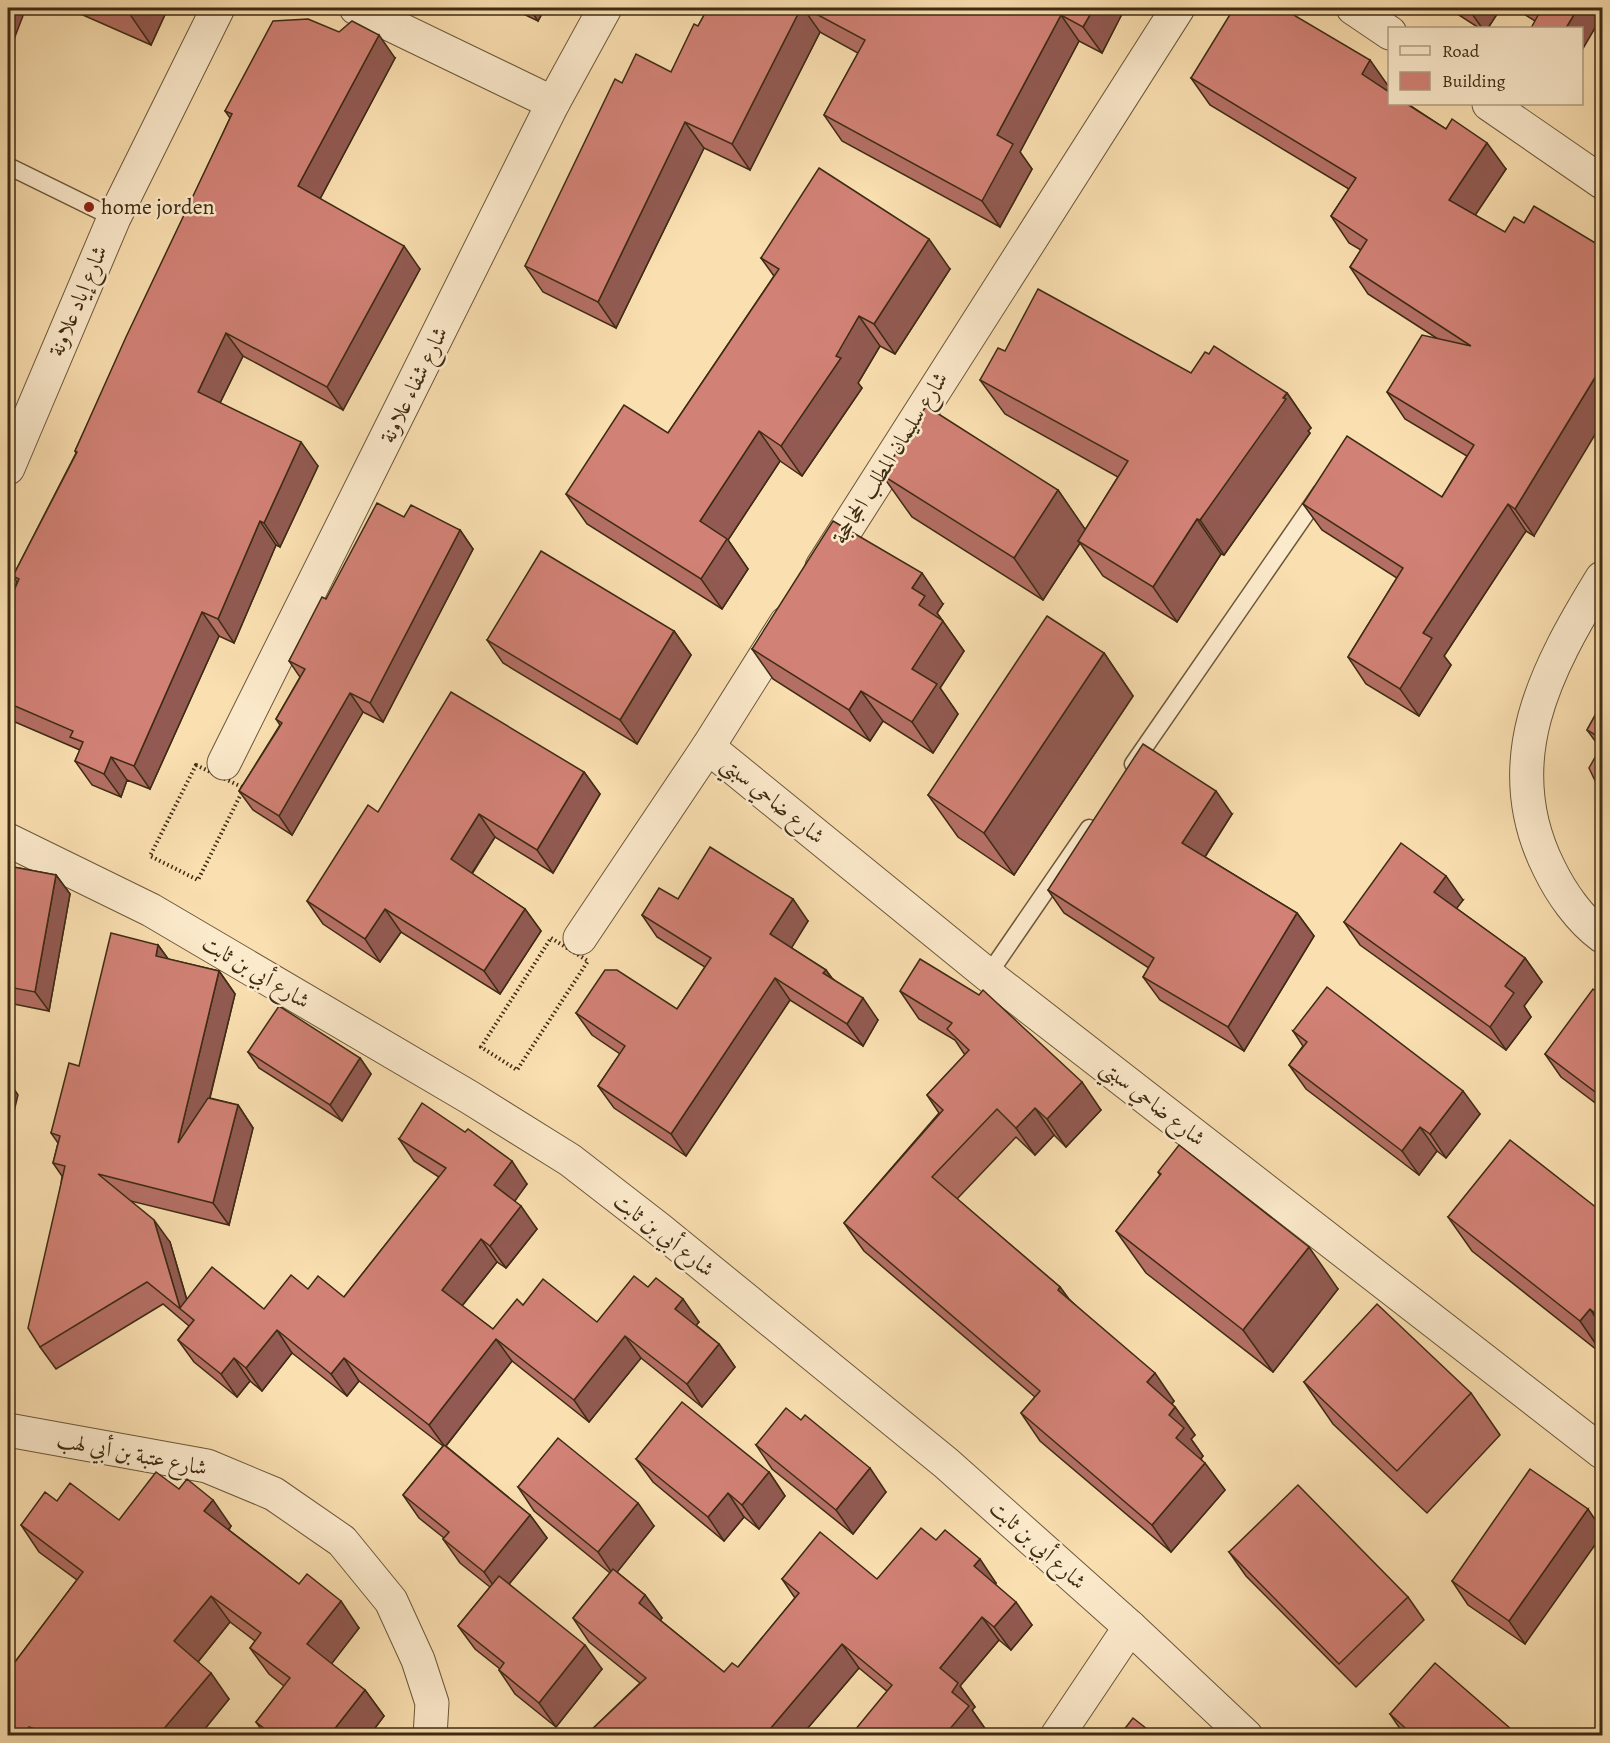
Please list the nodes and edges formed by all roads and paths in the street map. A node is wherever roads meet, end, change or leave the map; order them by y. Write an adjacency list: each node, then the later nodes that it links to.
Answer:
1 (218, 8): 11 (street, شارع إياد علاونة)
2 (356, 8): 7 (street)
3 (605, 8): 7 (street, شارع شفاء علاونة)
4 (1178, 8): 15 (street, شارع سليمان المطلب الحجاحجة)
5 (1353, 8): 6 (street)
6 (1388, 32)
7 (553, 103): 16 (street, شارع شفاء علاونة)
8 (1490, 105): 10 (street)
9 (8, 166): 11 (lane)
10 (1602, 182)
11 (114, 218): 12 (street, شارع إياد علاونة)
12 (8, 468)
13 (1332, 476): 18 (lane)
14 (1602, 578): 22 (street)
15 (708, 747): 24 (street, شارع سليمان المطلب الحجاحجة); 25 (street, شارع ضاحي سبتي)
16 (224, 763)
17 (190, 777): 19 (path)
18 (1123, 779)
19 (239, 798)
20 (1096, 819): 25 (lane)
21 (8, 840): 28 (street, شارع أبي بن ثابت)
22 (1602, 936)
23 (546, 946): 24 (path)
24 (581, 953)
25 (988, 975): 27 (street, شارع ضاحي سبتي)
26 (8, 1430): 29 (street, شارع عتبة بن أبي لهب)
27 (1602, 1452)
28 (1130, 1627): 30 (street); 31 (street, شارع أبي بن ثابت)
29 (430, 1736)
30 (1057, 1736)
31 (1246, 1736)

